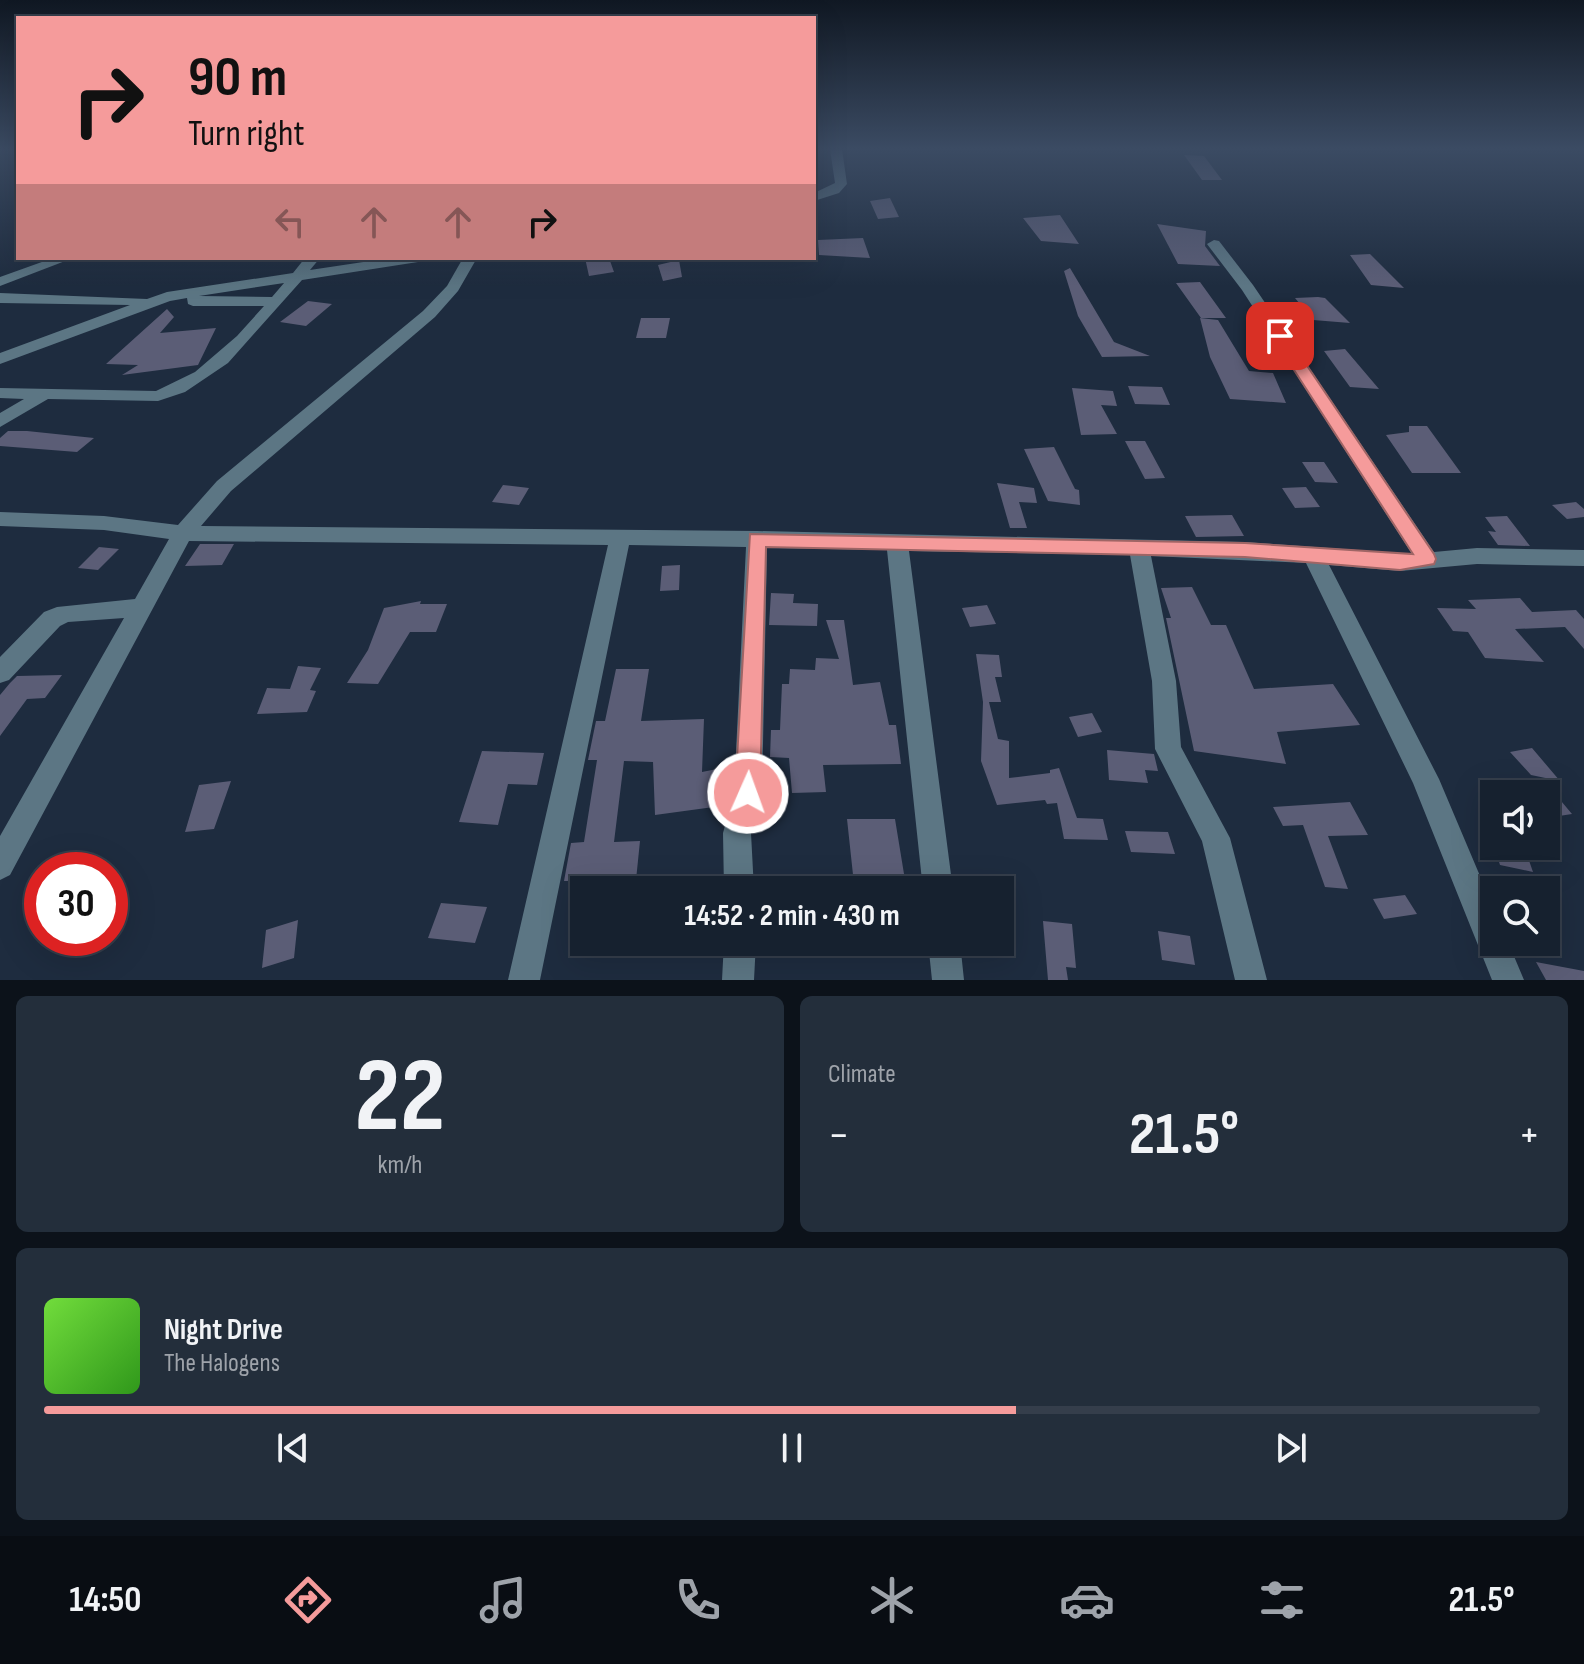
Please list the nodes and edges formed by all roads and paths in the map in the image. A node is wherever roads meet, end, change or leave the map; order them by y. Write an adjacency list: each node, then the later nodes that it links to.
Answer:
1 (1214, 244): 23 (street)
2 (60, 260): 7 (street)
3 (311, 260): 6 (street)
4 (403, 260): 6 (street)
5 (469, 260): 16 (street)
6 (299, 274): 9 (street); 10 (street)
7 (0, 282)
8 (0, 298): 9 (street)
9 (151, 301): 10 (street); 11 (street)
10 (273, 302): 13 (street)
11 (0, 359)
12 (0, 393): 13 (street)
13 (44, 394): 14 (street)
14 (0, 421)
15 (0, 519): 16 (street)
16 (183, 533): 17 (street); 24 (street)
17 (620, 537): 18 (street); 31 (street)
18 (757, 539): 19 (street); 27 (street)
19 (897, 543): 20 (street); 28 (street)
20 (1139, 548): 21 (street); 34 (street)
21 (1312, 553): 23 (street); 35 (street)
22 (1584, 558): 23 (street)
23 (1427, 559)
24 (142, 608): 25 (street); 26 (street)
25 (0, 673)
26 (0, 865)
27 (739, 876)
28 (936, 876)
29 (739, 956): 32 (street)
30 (945, 956): 33 (street)
31 (524, 980)
32 (738, 980)
33 (948, 980)
34 (1251, 980)
35 (1508, 980)

